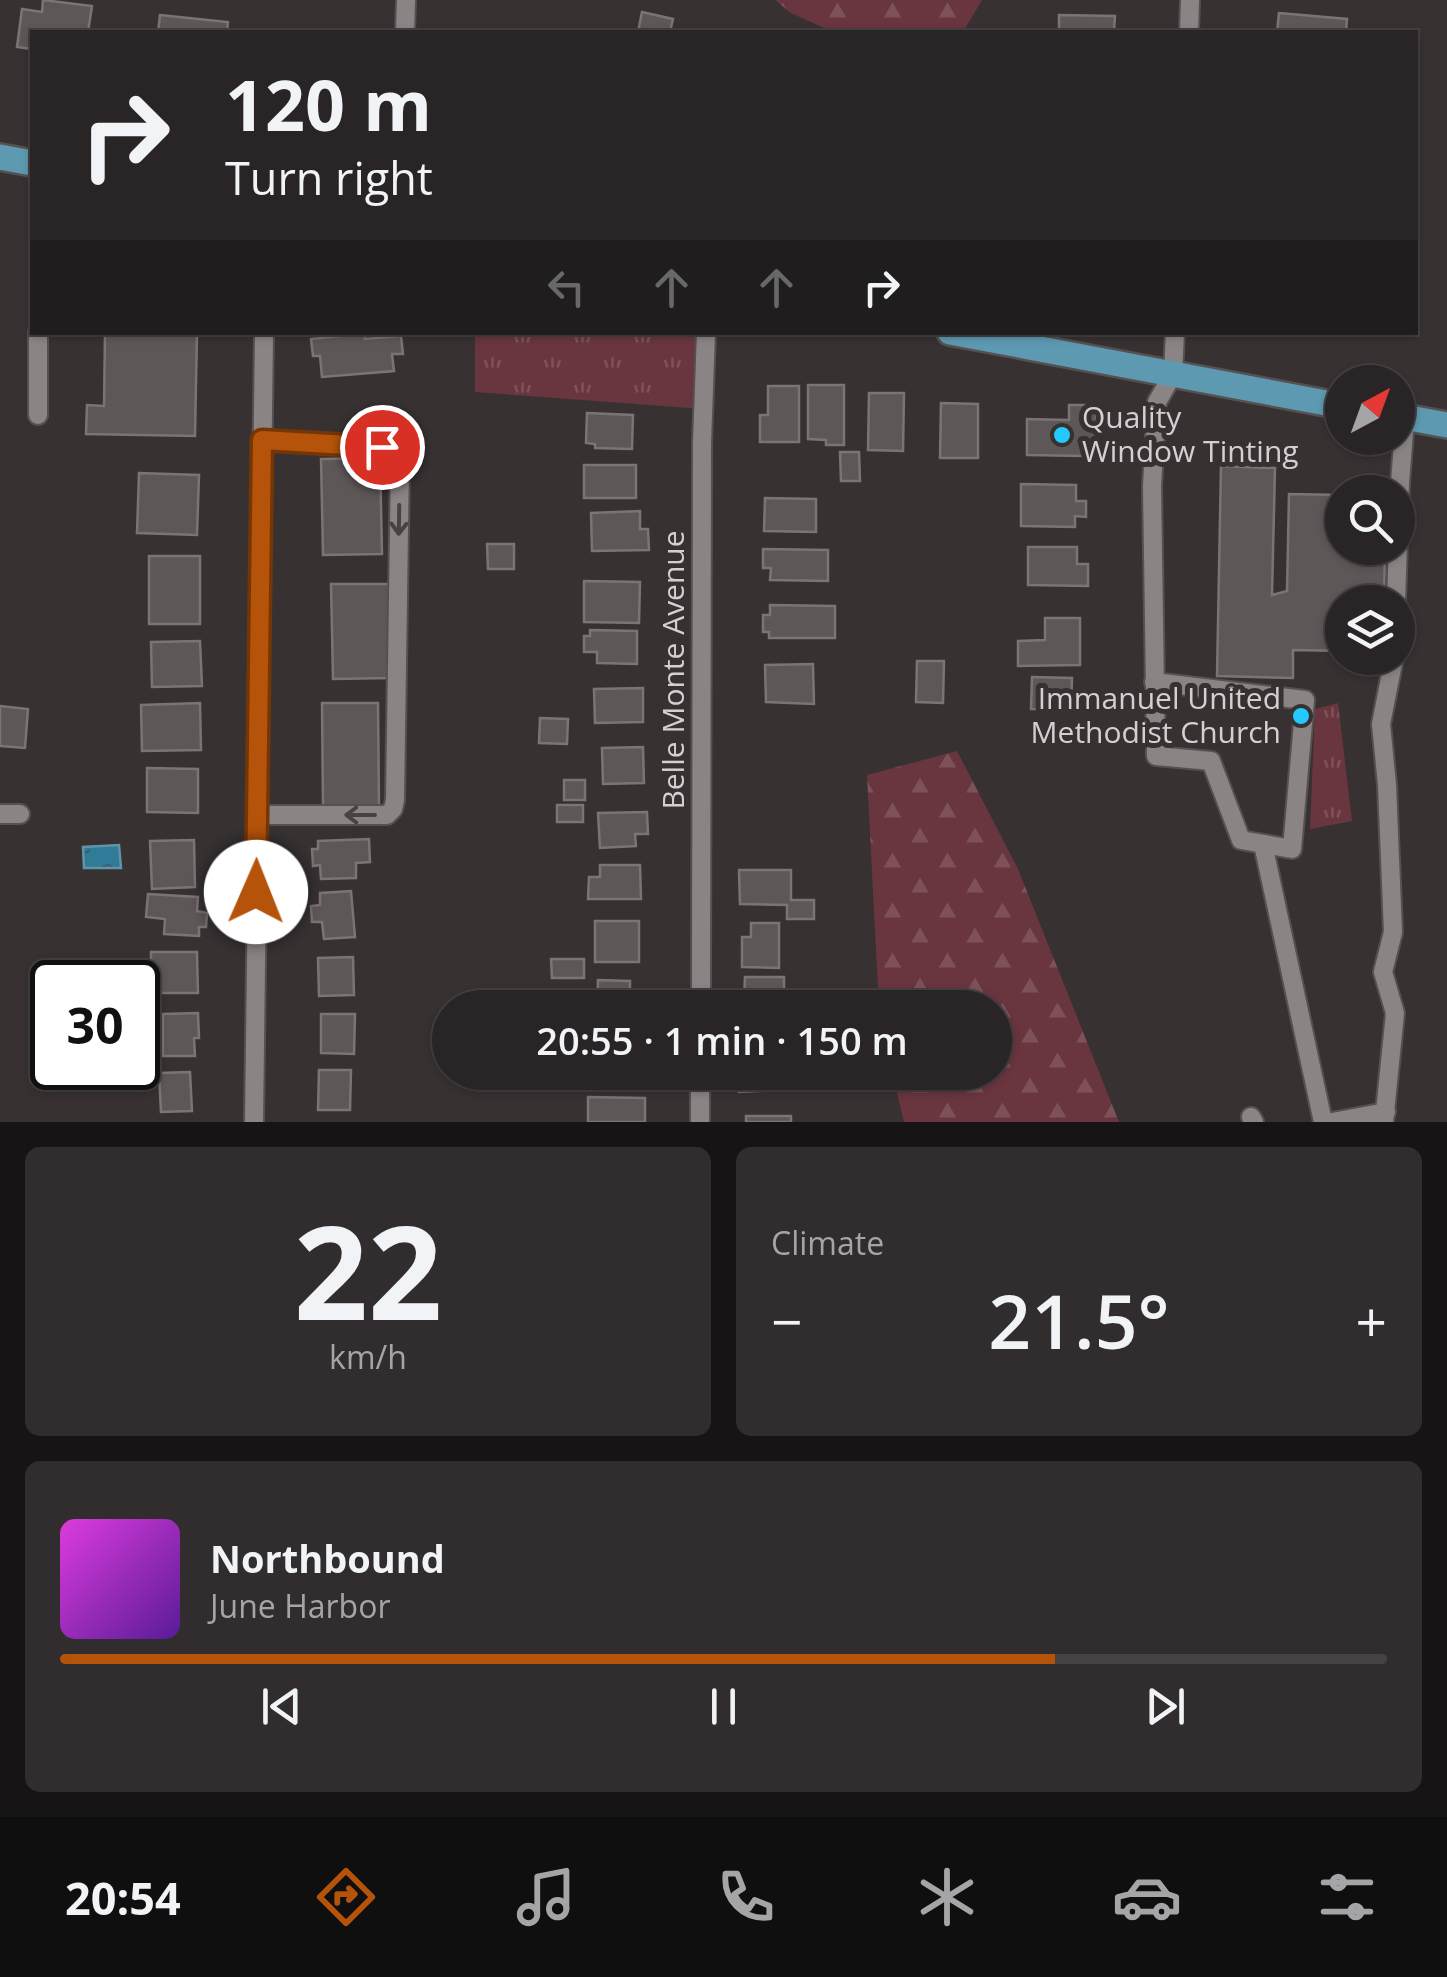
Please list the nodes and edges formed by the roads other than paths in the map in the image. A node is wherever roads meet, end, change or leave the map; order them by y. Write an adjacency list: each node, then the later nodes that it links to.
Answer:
1 (406, 0): 3 (street)
2 (1190, 0): 4 (street)
3 (405, 30)
4 (1189, 30)
5 (0, 156): 6 (main road)
6 (30, 163)
7 (38, 335): 14 (street)
8 (264, 335): 17 (street)
9 (706, 335): 26 (street, Belle Monte Avenue)
10 (966, 335): 12 (main road)
11 (1175, 335): 12 (street)
12 (1172, 374): 13 (main road); 21 (street)
13 (1325, 403)
14 (38, 416)
15 (1415, 419): 16 (main road)
16 (1447, 425)
17 (262, 440): 24 (street); 24 (street, one-way to 24)
18 (1401, 455): 19 (street)
19 (1397, 585)
20 (1391, 675): 28 (street)
21 (1154, 682): 25 (street); 25 (street)
22 (0, 814): 23 (street)
23 (20, 814)
24 (257, 815): 29 (street)
25 (1262, 844): 31 (street)
26 (700, 990)
27 (700, 1090): 30 (street)
28 (1385, 1117): 32 (street)
29 (254, 1122)
30 (700, 1122)
31 (1323, 1122)
32 (1332, 1122)

